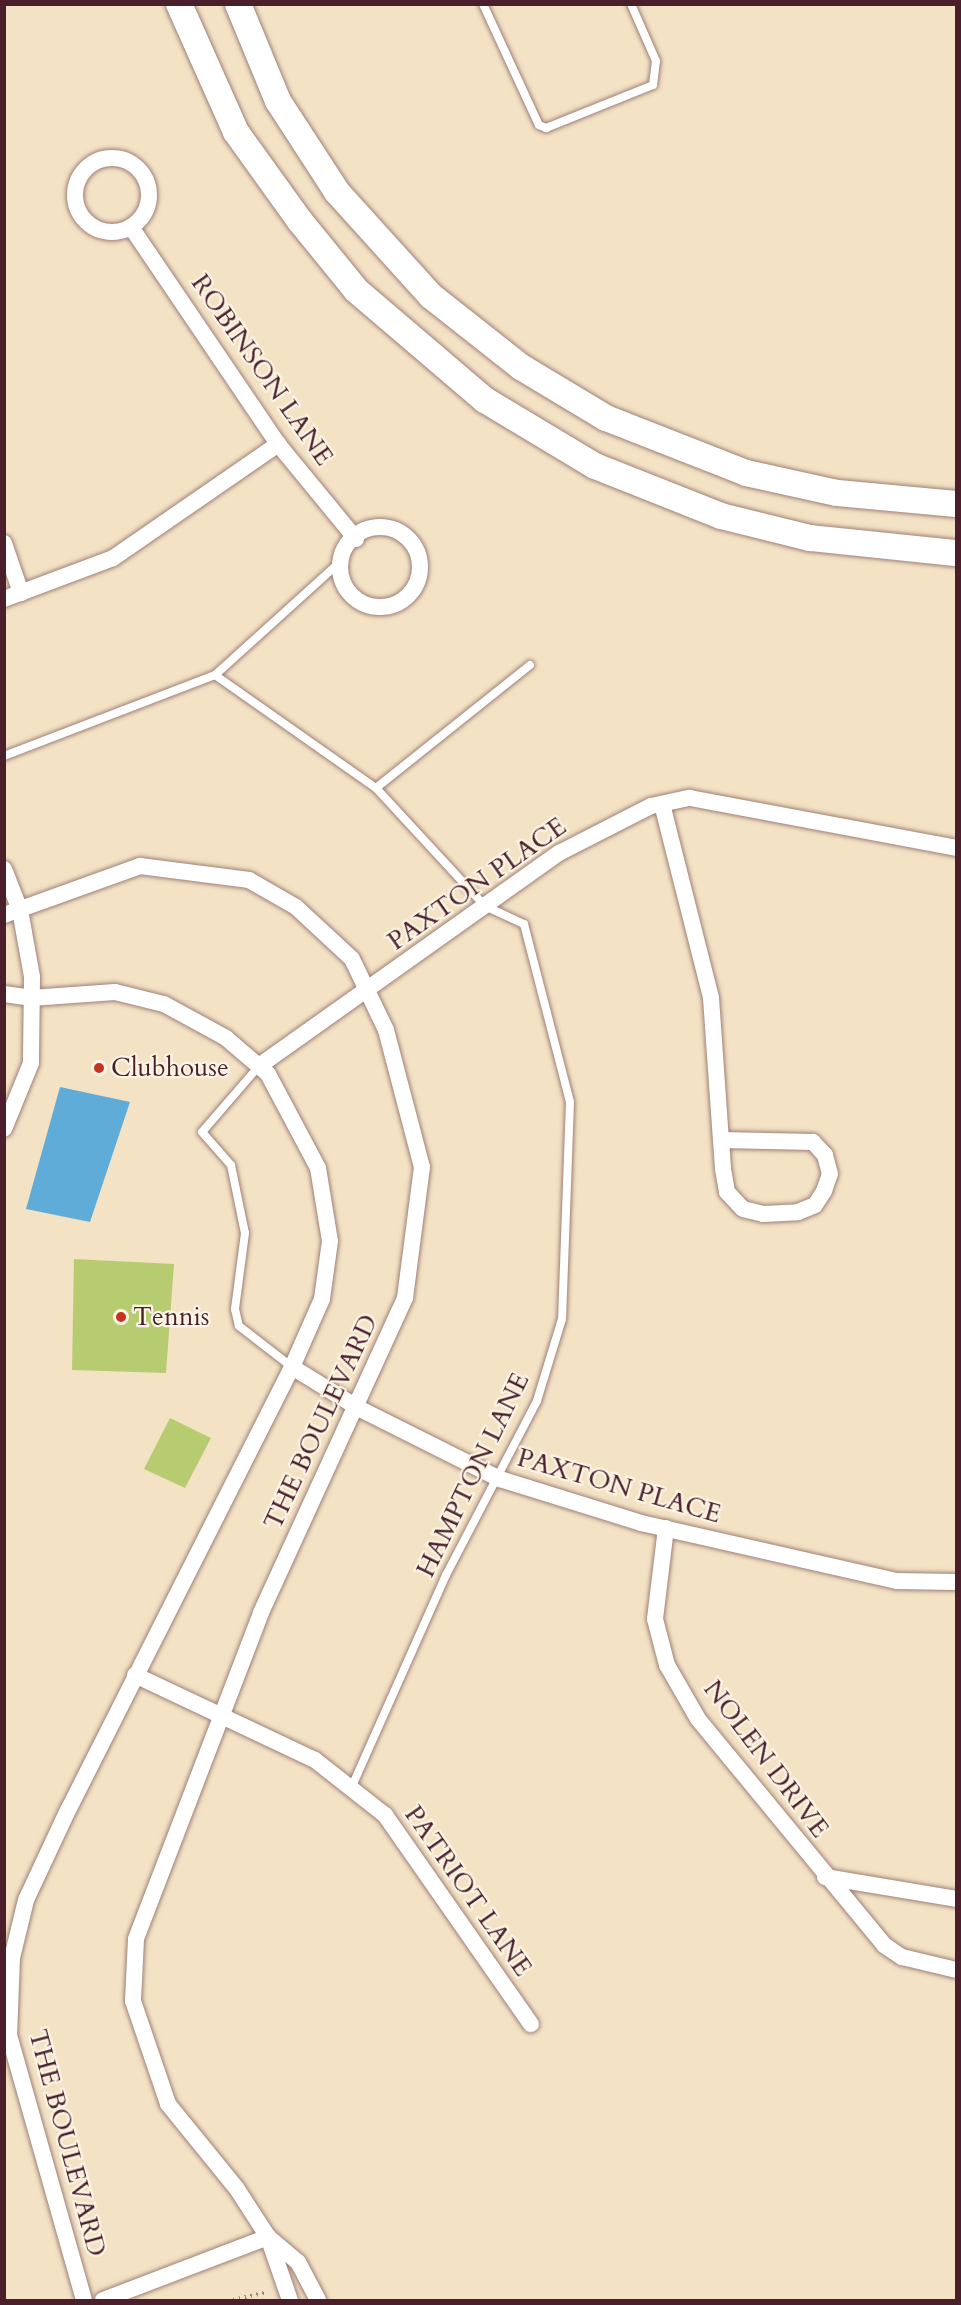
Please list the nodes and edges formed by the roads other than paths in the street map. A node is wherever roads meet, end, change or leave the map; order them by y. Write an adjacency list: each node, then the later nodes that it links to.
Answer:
1 (179, 4): 10 (main road)
2 (238, 4): 7 (main road)
3 (483, 4): 4 (lane)
4 (631, 4)
5 (131, 228): 5 (street); 6 (street, ROBINSON LANE)
6 (278, 444): 8 (street, ROBINSON LANE); 12 (street)
7 (957, 504)
8 (356, 539): 11 (street); 11 (street)
9 (4, 543): 12 (street)
10 (957, 553)
11 (340, 562): 15 (lane)
12 (21, 593): 13 (street)
13 (4, 599)
14 (530, 665): 17 (lane)
15 (215, 675): 16 (lane); 17 (lane, HAMPTON LANE)
16 (4, 756)
17 (376, 788): 21 (lane, HAMPTON LANE)
18 (662, 804): 19 (street, PAXTON PLACE); 21 (street, PAXTON PLACE); 28 (street)
19 (957, 848)
20 (4, 868): 22 (street)
21 (485, 906): 23 (street, PAXTON PLACE); 31 (lane, HAMPTON LANE)
22 (12, 913): 23 (street, THE BOULEVARD); 25 (street)
23 (368, 992): 26 (street, PAXTON PLACE); 30 (street, THE BOULEVARD)
24 (4, 994): 25 (street, THE BOULEVARD)
25 (31, 998): 26 (street, THE BOULEVARD); 27 (street)
26 (259, 1066): 29 (street, THE BOULEVARD); 29 (lane)
27 (4, 1129)
28 (721, 1140): 28 (street)
29 (292, 1367): 30 (street, PAXTON PLACE); 34 (street, THE BOULEVARD)
30 (358, 1408): 31 (street, PAXTON PLACE); 35 (street, THE BOULEVARD)
31 (500, 1479): 32 (street, PAXTON PLACE); 36 (lane, HAMPTON LANE)
32 (666, 1528): 33 (street, PAXTON PLACE); 37 (street, NOLEN DRIVE)
33 (957, 1582)
34 (135, 1675): 35 (street, PATRIOT LANE); 41 (street, THE BOULEVARD)
35 (222, 1716): 36 (street, PATRIOT LANE); 42 (street, THE BOULEVARD)
36 (351, 1788): 40 (street, PATRIOT LANE)
37 (825, 1877): 38 (street, NOLEN DRIVE); 39 (street, NOLEN DRIVE)
38 (957, 1899)
39 (957, 1970)
40 (531, 2025)
41 (7, 2035): 43 (street, THE BOULEVARD)
42 (268, 2237): 44 (street); 45 (street, THE BOULEVARD); 46 (street, THE BOULEVARD)
43 (84, 2301)
44 (103, 2301)
45 (290, 2301)
46 (318, 2301)

